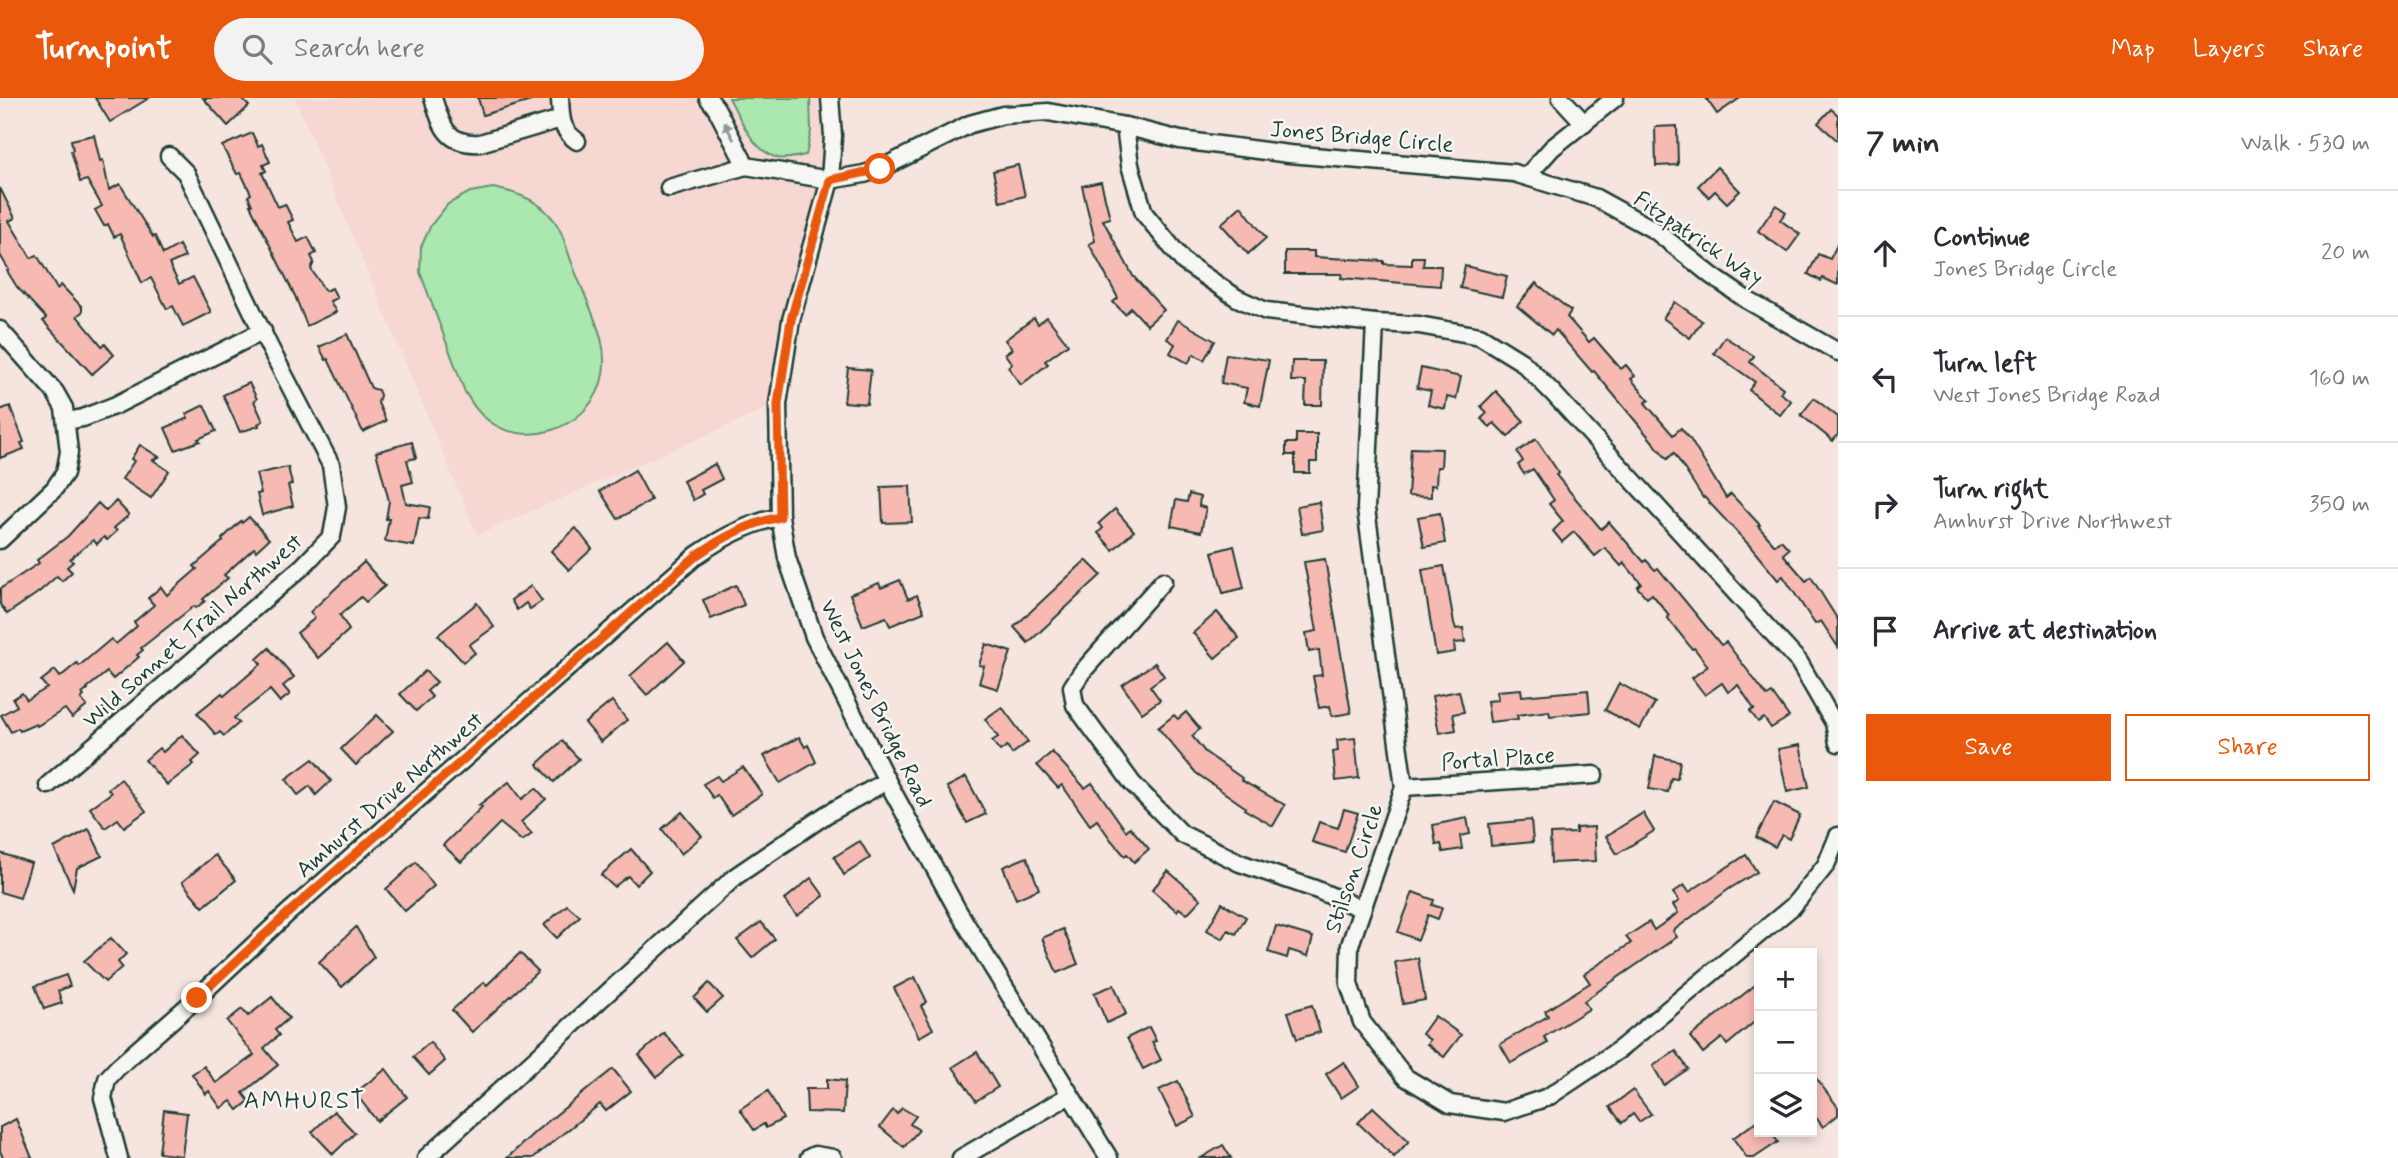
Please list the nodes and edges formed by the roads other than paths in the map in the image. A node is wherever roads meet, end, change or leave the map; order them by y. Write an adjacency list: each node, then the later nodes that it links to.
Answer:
1 (433, 98): 7 (street)
2 (560, 98): 7 (street)
3 (708, 98): 12 (street, one-way to 3)
4 (830, 98): 14 (street, West Jones Bridge Road)
5 (1561, 98): 8 (street)
6 (1615, 98): 8 (street)
7 (561, 119): 10 (street)
8 (1584, 123): 13 (street)
9 (1125, 126): 13 (street, Jones Bridge Circle); 14 (street, Jones Bridge Circle); 16 (street)
10 (577, 141)
11 (169, 156): 18 (street, Wild Sonnet Trail Northwest)
12 (746, 166): 14 (street); 15 (street)
13 (1528, 175): 19 (street, Fitzpatrick Way)
14 (830, 180): 21 (street, West Jones Bridge Road)
15 (669, 188)
16 (1375, 323): 24 (street); 28 (street, Stilson Circle)
17 (0, 330): 20 (street)
18 (263, 331): 20 (street); 27 (street, Wild Sonnet Trail Northwest)
19 (1838, 352)
20 (67, 421): 22 (street)
21 (780, 517): 26 (street, West Jones Bridge Road); 32 (street, Amhurst Drive Northwest)
22 (0, 540)
23 (1163, 581): 30 (street)
24 (1838, 743)
25 (1594, 775): 28 (street, Portal Place)
26 (887, 781): 31 (street, West Jones Bridge Road); 33 (street)
27 (48, 785)
28 (1405, 787): 30 (street, Stilson Circle)
29 (1838, 836): 30 (street, Stilson Circle)
30 (1362, 909)
31 (1070, 1095): 36 (street); 37 (street, West Jones Bridge Road)
32 (119, 1158)
33 (426, 1158)
34 (809, 1158): 35 (street)
35 (833, 1158)
36 (961, 1158)
37 (1109, 1158)

